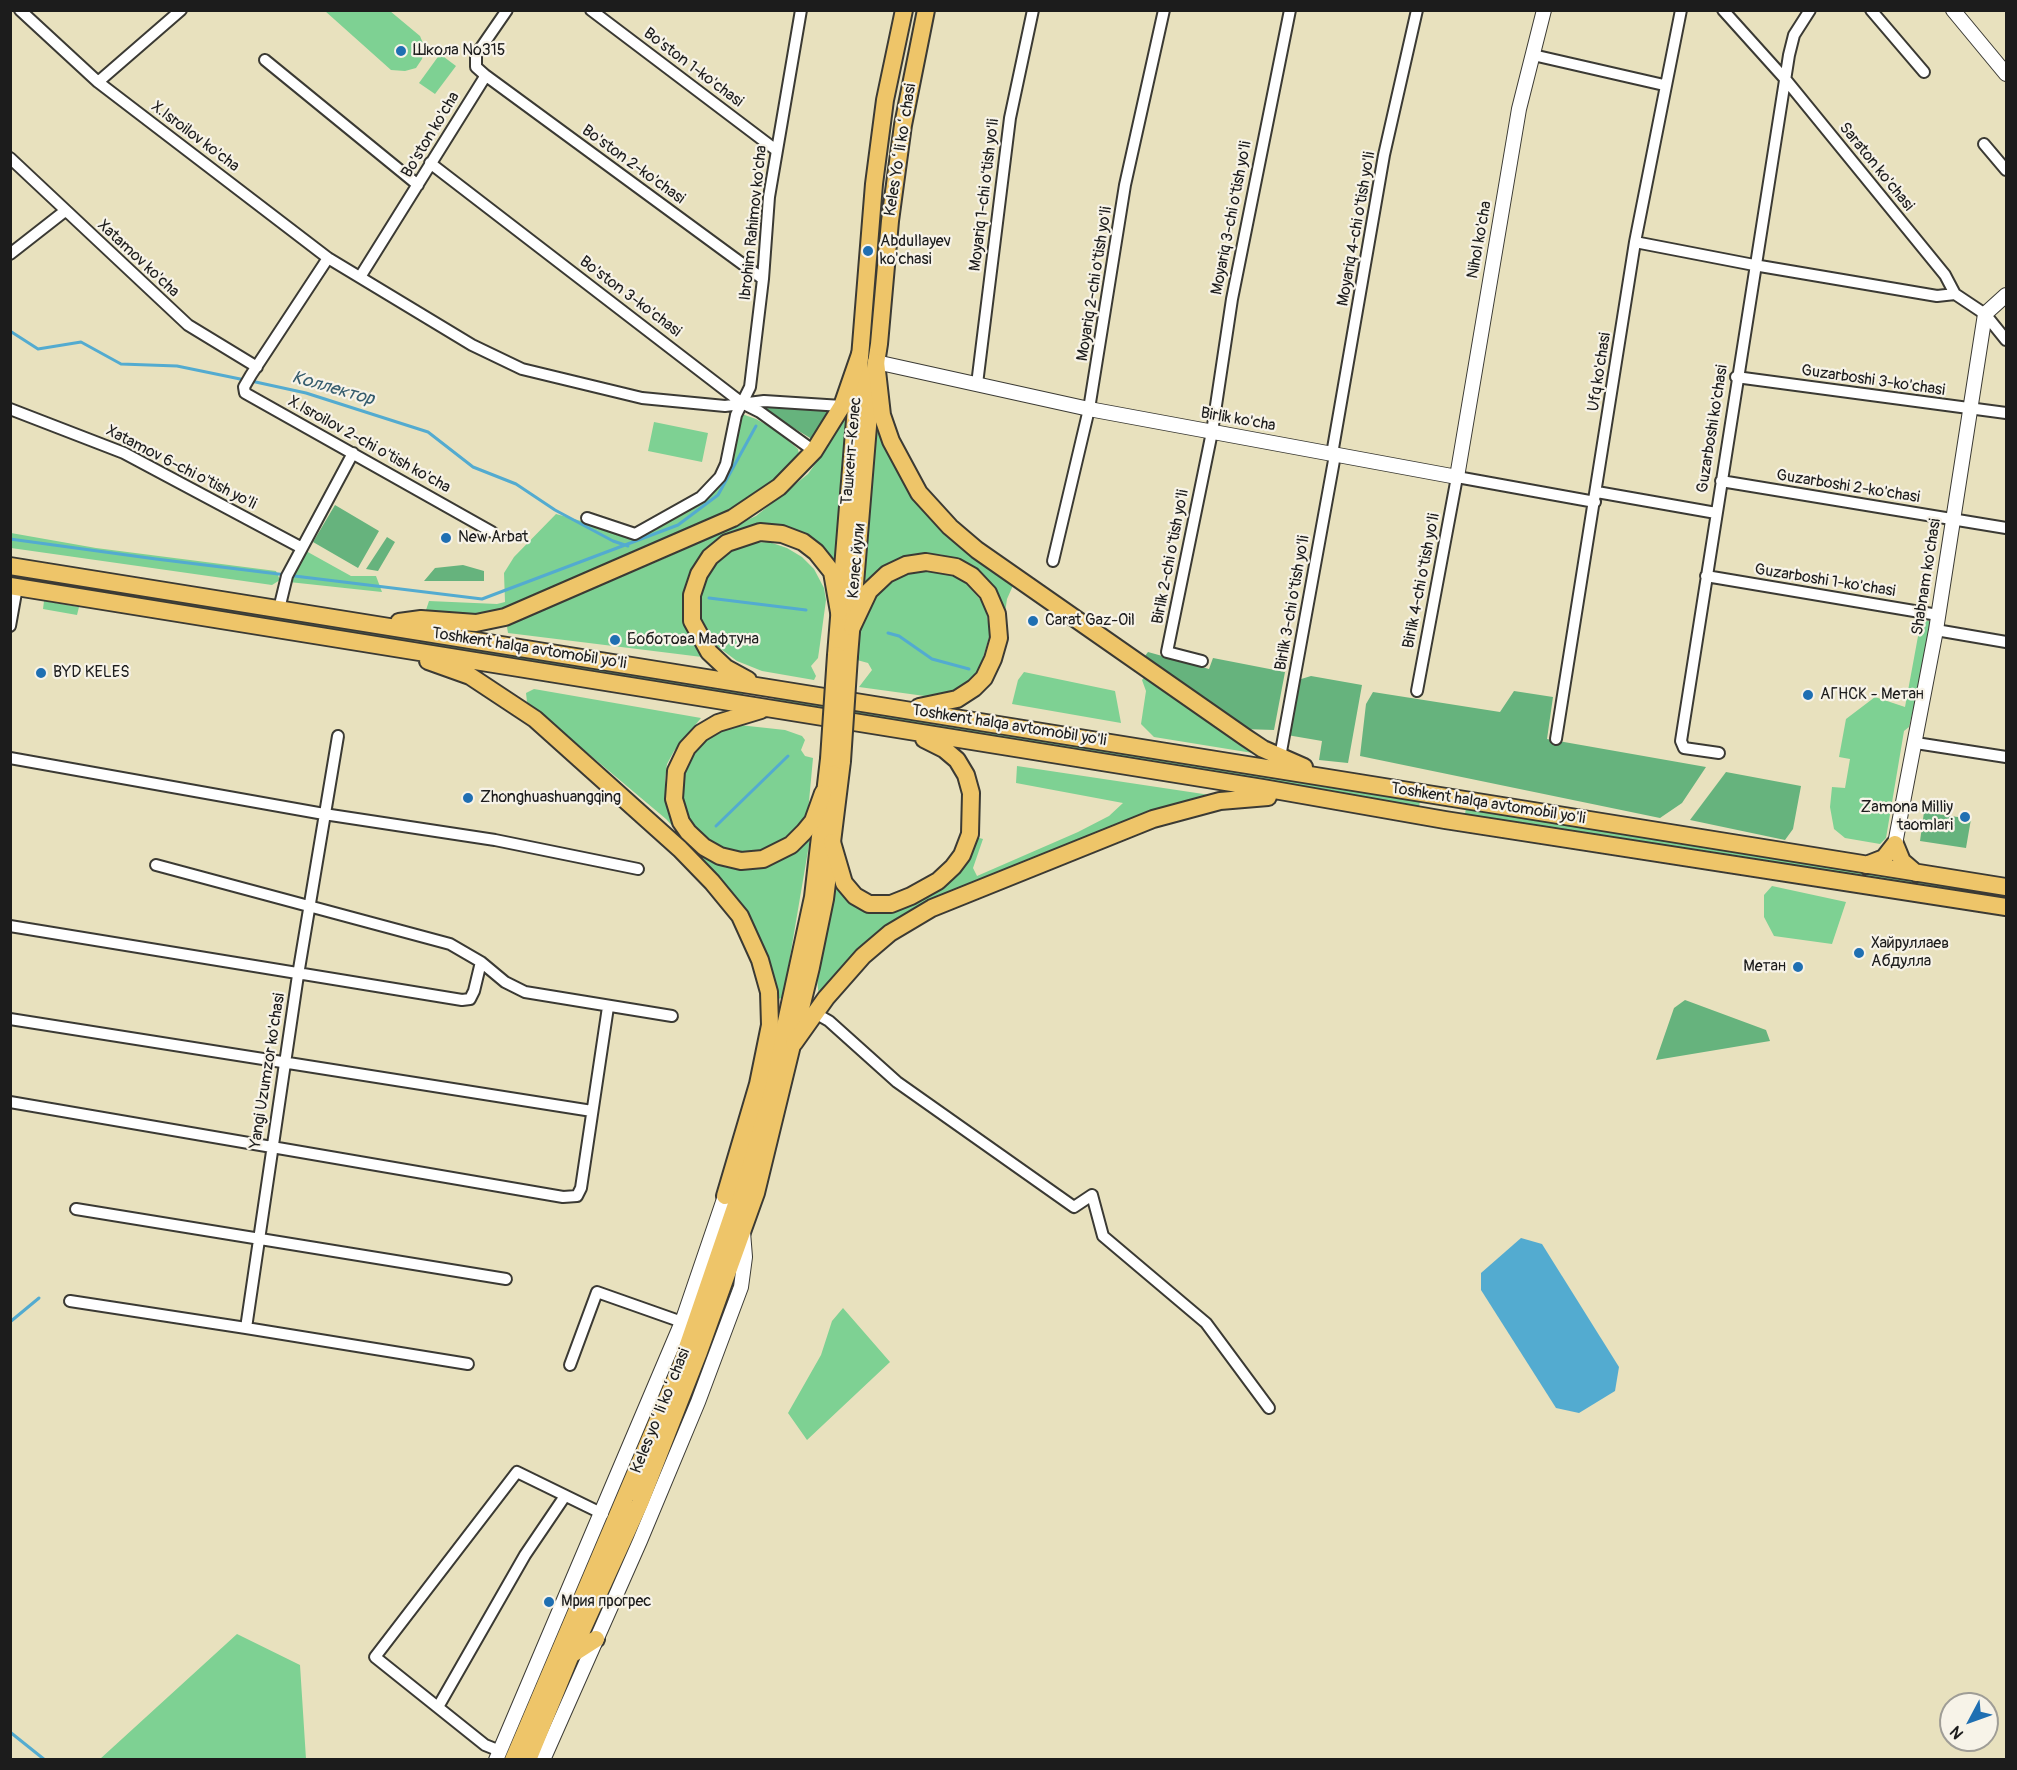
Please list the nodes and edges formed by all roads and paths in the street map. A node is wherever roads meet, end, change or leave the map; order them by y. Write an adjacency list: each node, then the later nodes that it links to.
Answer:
1 (181, 10): 24 (street)
2 (507, 10): 22 (street)
3 (591, 10): 28 (street, Bo'ston 1-ko'chasi)
4 (801, 10): 28 (street, Ibrohim Rahimov ko'cha)
5 (905, 10): 26 (main road); 46 (main road, Keles Yoʻli koʻchasi)
6 (1033, 10): 50 (street, Moyariq 1-chi o'tish yo'li)
7 (1164, 10): 54 (street, Moyariq 2-chi o'tish yo'li)
8 (1290, 10): 57 (street, Moyariq 3-chi o'tish yo'li)
9 (1417, 10): 60 (street, Moyariq 4-chi o'tish yo'li)
10 (1544, 10): 18 (street, Nihol ko'cha)
11 (1681, 10): 25 (street, Ufq ko'chasi)
12 (1723, 10): 23 (street, Saraton ko'chasi)
13 (1810, 10): 23 (street, Guzarboshi ko'chasi)
14 (1871, 10): 20 (street)
15 (1953, 10): 21 (street)
16 (28, 13): 24 (street, X.Isroilov ko'cha)
17 (924, 14): 26 (main road, Keles Yoʻli koʻchasi)
18 (1533, 55): 25 (street); 61 (street, Nihol ko'cha)
19 (265, 60): 34 (street)
20 (1924, 72)
21 (2007, 74)
22 (485, 75): 30 (street, Bo'ston ko'cha); 41 (street, Bo'ston 2-ko'chasi)
23 (1786, 80): 39 (street, Guzarboshi ko'chasi); 42 (street, Saraton ko'chasi)
24 (98, 82): 38 (street, X.Isroilov ko'cha)
25 (1664, 85): 36 (street, Ufq ko'chasi)
26 (903, 125): 47 (main road, Keles Yoʻli koʻchasi)
27 (1984, 144): 32 (street)
28 (777, 150): 41 (street, Ibrohim Rahimov ko'cha)
29 (10, 158): 31 (street, Xatamov ko'cha)
30 (430, 163): 34 (street, Bo'ston ko'cha); 51 (street, Bo'ston 3-ko'chasi)
31 (20, 167): 33 (street); 35 (street, Xatamov ko'cha)
32 (2007, 170)
33 (10, 175)
34 (418, 185): 40 (street, Bo'ston ko'cha)
35 (65, 211): 37 (street); 48 (street, Xatamov ko'cha)
36 (1635, 242): 39 (street); 63 (street, Ufq ko'chasi)
37 (10, 254)
38 (328, 258): 40 (street, X.Isroilov ko'cha); 48 (street)
39 (1754, 265): 42 (street); 49 (street, Guzarboshi ko'chasi)
40 (360, 277): 51 (street, X.Isroilov ko'cha)
41 (763, 279): 51 (street, Ibrohim Rahimov ko'cha)
42 (1955, 294): 44 (street, Saraton ko'chasi)
43 (2007, 295): 44 (street)
44 (1985, 314): 45 (street, Saraton ko'chasi); 55 (street, Shabnam ko'chasi)
45 (2007, 340)
46 (860, 354): 52 (main road); 75 (main road, Ташкент-Келес)
47 (876, 362): 50 (street, Birlik ko'cha); 79 (main road, Келес йули); 94 (main road)
48 (252, 375): 59 (street, X.Isroilov 2-chi o'tish ko'cha)
49 (1736, 377): 55 (street, Guzarboshi 3-ko'chasi); 62 (street, Guzarboshi ko'chasi)
50 (977, 384): 54 (street, Birlik ko'cha)
51 (742, 403): 52 (street, X.Isroilov ko'cha); 58 (street, Bo'ston 3-ko'chasi); 65 (street, Ibrohim Rahimov ko'cha)
52 (842, 406): 58 (main road)
53 (10, 408): 69 (street, Xatamov 6-chi o'tish yo'li)
54 (1089, 409): 57 (street, Birlik ko'cha); 70 (street, Moyariq 2-chi o'tish yo'li)
55 (1969, 409): 56 (street, Guzarboshi 3-ko'chasi); 66 (street, Shabnam ko'chasi)
56 (2007, 413)
57 (1212, 432): 60 (street, Birlik ko'cha); 84 (street, Birlik 2-chi o'tish yo'li)
58 (814, 451): 77 (main road)
59 (353, 453): 68 (street, X.Isroilov 2-chi o'tish ko'cha); 69 (street)
60 (1334, 455): 61 (street, Birlik ko'cha); 94 (street, Birlik 3-chi o'tish yo'li)
61 (1457, 477): 63 (street, Birlik ko'cha); 86 (street, Birlik 4-chi o'tish yo'li)
62 (1721, 481): 64 (street, Guzarboshi ko'chasi); 66 (street, Guzarboshi 2-ko'chasi)
63 (1596, 497): 64 (street, Birlik ko'cha); 91 (street, Ufq ko'chasi)
64 (1716, 513): 72 (street, Guzarboshi ko'chasi)
65 (587, 518)
66 (1953, 519): 67 (street, Guzarboshi 2-ko'chasi); 76 (street, Shabnam ko'chasi)
67 (2007, 528)
68 (492, 532)
69 (302, 548): 74 (street)
70 (1053, 561)
71 (10, 566): 74 (main road, Toshkent halqa avtomobil yo'li)
72 (1706, 576): 76 (street, Guzarboshi 1-ko'chasi); 93 (street, Guzarboshi ko'chasi)
73 (14, 587): 78 (street); 82 (main road, Toshkent halqa avtomobil yo'li)
74 (279, 609): 77 (main road, Toshkent halqa avtomobil yo'li)
75 (839, 612): 83 (main road, Ташкент-Келес); 85 (main road)
76 (1938, 615): 80 (street, Shabnam ko'chasi)
77 (379, 625): 85 (main road, Toshkent halqa avtomobil yo'li)
78 (10, 626)
79 (852, 627): 83 (main road, Келес йули); 88 (main road)
80 (1936, 630): 81 (street); 92 (street, Shabnam ko'chasi)
81 (2007, 642)
82 (387, 647): 87 (main road, Toshkent halqa avtomobil yo'li); 126 (main road)
83 (842, 656): 97 (main road, Келес йули, bridge)
84 (1203, 661)
85 (769, 688): 88 (main road, Toshkent halqa avtomobil yo'li)
86 (1416, 691)
87 (768, 708): 89 (main road, Toshkent halqa avtomobil yo'li); 99 (main road)
88 (903, 709): 98 (main road, Toshkent halqa avtomobil yo'li)
89 (904, 730): 101 (main road, Toshkent halqa avtomobil yo'li); 104 (main road)
90 (338, 736): 102 (street, Yangi Uzumzor ko'chasi)
91 (1556, 739)
92 (1916, 743): 95 (street); 105 (street, Shabnam ko'chasi)
93 (1719, 753)
94 (1280, 757): 98 (main road)
95 (2007, 757)
96 (10, 758): 102 (street)
97 (836, 760): 99 (main road); 104 (main road)
98 (1330, 778): 100 (main road, Toshkent halqa avtomobil yo'li)
99 (823, 793): 120 (main road)
100 (1449, 797): 103 (main road); 107 (main road, Toshkent halqa avtomobil yo'li)
101 (1317, 799): 103 (main road, Toshkent halqa avtomobil yo'li); 117 (main road)
102 (324, 814): 108 (street); 112 (street, Yangi Uzumzor ko'chasi)
103 (1445, 820): 111 (main road, Toshkent halqa avtomobil yo'li)
104 (832, 842): 120 (main road)
105 (1895, 844): 107 (main road); 109 (main road)
106 (156, 865): 112 (street)
107 (1866, 865): 109 (main road, Toshkent halqa avtomobil yo'li)
108 (638, 868)
109 (1916, 873): 110 (main road, Toshkent halqa avtomobil yo'li)
110 (2007, 887)
111 (2007, 907)
112 (310, 908): 114 (street); 115 (street, Yangi Uzumzor ko'chasi)
113 (10, 926): 115 (street)
114 (481, 962): 115 (street); 116 (street)
115 (298, 975): 121 (street, Yangi Uzumzor ko'chasi)
116 (608, 1007): 118 (street); 123 (street)
117 (815, 1013): 120 (main road); 136 (street)
118 (672, 1016)
119 (10, 1019): 121 (street)
120 (788, 1048): 125 (main road, Keles yoʻli koʻchasi); 128 (main road, Keles yoʻli koʻchasi)
121 (286, 1062): 123 (street); 124 (street, Yangi Uzumzor ko'chasi)
122 (10, 1102): 124 (street)
123 (592, 1111): 124 (street)
124 (272, 1146): 129 (street, Yangi Uzumzor ko'chasi)
125 (746, 1175): 126 (main road); 142 (main road, Keles yoʻli koʻchasi)
126 (725, 1196): 132 (street, Keles yoʻli koʻchasi)
127 (76, 1209): 129 (street)
128 (743, 1232): 139 (street, Keles yoʻli koʻchasi); 140 (main road, Keles yoʻli koʻchasi)
129 (259, 1239): 130 (street); 133 (street, Yangi Uzumzor ko'chasi)
130 (506, 1279)
131 (70, 1301): 133 (street)
132 (682, 1322): 135 (street); 138 (street, Keles yoʻli koʻchasi)
133 (246, 1328): 134 (street)
134 (468, 1364)
135 (570, 1365)
136 (1269, 1408)
137 (565, 1497): 138 (street); 141 (street); 141 (street)
138 (603, 1514): 142 (street, Keles yoʻli koʻchasi)
139 (596, 1639): 140 (main road); 144 (street, Keles yoʻli koʻchasi)
140 (571, 1654): 143 (main road, Keles yoʻli koʻchasi)
141 (438, 1707): 142 (street)
142 (503, 1757)
143 (528, 1760)
144 (543, 1760)

